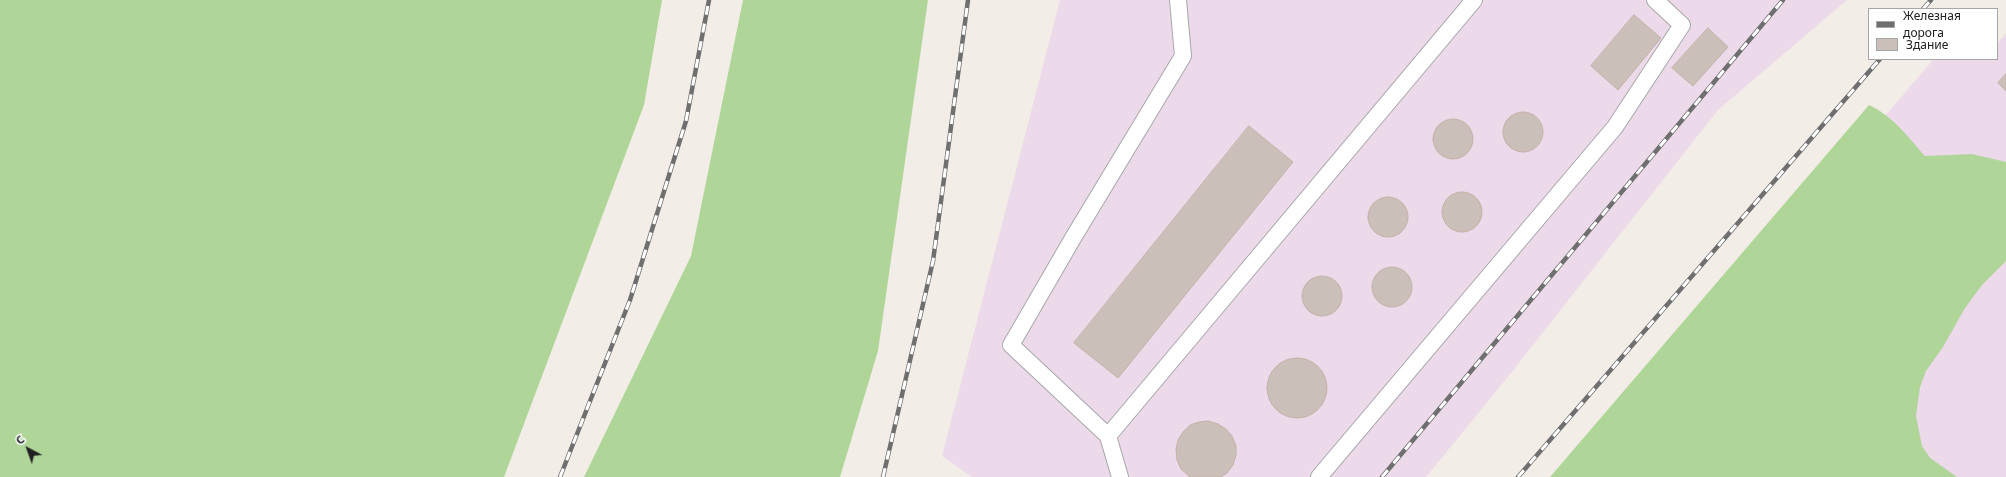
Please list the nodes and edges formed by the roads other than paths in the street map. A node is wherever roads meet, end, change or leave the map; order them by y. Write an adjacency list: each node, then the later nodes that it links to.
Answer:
1 (1178, 0): 4 (lane)
2 (1474, 0): 4 (lane)
3 (1654, 0): 6 (lane)
4 (1108, 436): 5 (lane)
5 (1120, 477)
6 (1320, 477)

